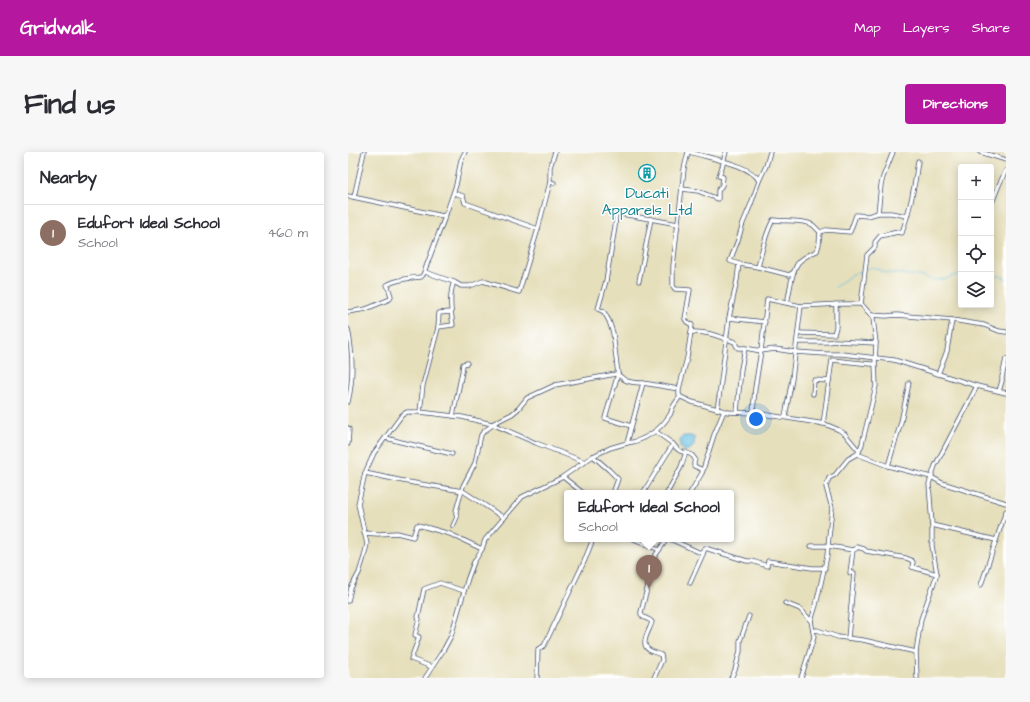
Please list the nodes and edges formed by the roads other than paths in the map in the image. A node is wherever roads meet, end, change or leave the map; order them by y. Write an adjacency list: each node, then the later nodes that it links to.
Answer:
1 (364, 152): 17 (street)
2 (465, 152): 15 (street)
3 (555, 152): 24 (street)
4 (689, 152): 10 (street); 14 (street)
5 (726, 152): 10 (street)
6 (770, 152): 13 (street)
7 (893, 152): 19 (street)
8 (980, 152): 9 (street)
9 (1006, 160)
10 (724, 161): 13 (street); 14 (street)
11 (918, 161): 21 (street)
12 (1006, 170): 18 (street)
13 (759, 181): 26 (street)
14 (682, 190): 23 (street)
15 (454, 193): 20 (street); 24 (street)
16 (348, 196): 17 (street)
17 (354, 197): 20 (street)
18 (993, 200)
19 (878, 213): 21 (street); 25 (street)
20 (446, 214): 28 (street)
21 (907, 216): 34 (street)
22 (651, 219): 23 (street); 30 (street); 57 (street)
23 (678, 224): 44 (street)
24 (538, 229): 31 (street)
25 (820, 232): 27 (street); 29 (street)
26 (739, 264): 27 (street); 39 (street)
27 (758, 267): 29 (street)
28 (425, 272): 31 (street); 36 (street)
29 (794, 272): 32 (street)
30 (639, 281)
31 (454, 282): 37 (street)
32 (787, 302): 35 (street); 41 (street)
33 (836, 304): 34 (street); 35 (street); 46 (street)
34 (861, 304): 38 (street)
35 (801, 306): 46 (street)
36 (348, 312)
37 (451, 312): 42 (street); 42 (street)
38 (871, 315): 40 (street); 49 (street)
39 (729, 318): 41 (street); 47 (street)
40 (952, 320): 45 (street); 58 (street)
41 (765, 322): 51 (street)
42 (438, 327): 71 (street)
43 (348, 329): 68 (street)
44 (691, 332): 47 (street); 63 (street)
45 (1006, 332)
46 (798, 333): 48 (street)
47 (726, 339): 50 (street); 69 (street)
48 (797, 342): 49 (street); 52 (street)
49 (876, 343): 53 (street)
50 (745, 348): 51 (street); 72 (street)
51 (761, 351): 52 (street); 73 (street)
52 (795, 352): 53 (street); 75 (street)
53 (876, 357): 56 (street); 58 (street)
54 (1006, 359): 64 (street)
55 (467, 363): 74 (street)
56 (875, 364): 59 (street); 86 (street)
57 (618, 374): 60 (street); 76 (street); 78 (street)
58 (938, 374): 62 (street)
59 (829, 382): 66 (street); 77 (street)
60 (643, 383): 63 (street); 78 (street)
61 (909, 383): 90 (street)
62 (977, 386): 64 (street); 94 (street)
63 (680, 389): 67 (street)
64 (999, 391): 65 (street)
65 (1006, 393)
66 (813, 394)
67 (680, 396): 69 (street); 80 (street)
68 (348, 402)
69 (717, 409): 70 (street)
70 (724, 410): 72 (street); 91 (street)
71 (420, 412): 74 (street); 81 (street)
72 (737, 412): 73 (street)
73 (753, 413): 75 (street)
74 (453, 416): 76 (street)
75 (785, 417): 77 (street)
76 (492, 424): 89 (street); 100 (street)
77 (823, 424): 86 (street)
78 (631, 426): 82 (street)
79 (348, 428): 83 (street)
80 (655, 431): 82 (street); 84 (street)
81 (386, 438): 87 (street); 92 (street)
82 (627, 443): 88 (street)
83 (348, 444)
84 (673, 444): 85 (street); 97 (street)
85 (686, 452): 91 (street); 98 (street)
86 (858, 453): 90 (street); 113 (street)
87 (452, 454)
88 (593, 456): 89 (street); 96 (street)
89 (585, 462): 93 (street)
90 (888, 466): 94 (street)
91 (703, 470): 99 (street)
92 (365, 473): 100 (street); 106 (street)
93 (564, 476): 95 (street); 103 (street)
94 (931, 478): 101 (street); 104 (street)
95 (580, 490)
96 (614, 490)
97 (645, 490)
98 (669, 490)
99 (692, 490)
100 (462, 491): 103 (street); 105 (street)
101 (1006, 503)
102 (1006, 511): 107 (street)
103 (504, 518): 114 (street)
104 (932, 525): 107 (street); 119 (street)
105 (453, 526)
106 (364, 533): 114 (street); 123 (street)
107 (996, 540): 121 (street)
108 (592, 542): 132 (street)
109 (641, 542): 115 (street)
110 (665, 542): 115 (street)
111 (677, 542): 117 (street)
112 (811, 546): 113 (street)
113 (828, 546): 116 (street); 118 (street)
114 (482, 549): 122 (street)
115 (659, 550): 133 (street)
116 (853, 550): 119 (street); 128 (street)
117 (703, 554): 118 (street); 120 (street)
118 (825, 568): 126 (street)
119 (937, 574): 129 (street)
120 (690, 583)
121 (981, 585)
122 (464, 591): 130 (street); 130 (street)
123 (348, 601)
124 (785, 603): 126 (street)
125 (749, 616): 134 (street)
126 (811, 621): 127 (street)
127 (813, 631): 128 (street); 135 (street)
128 (848, 638): 129 (street)
129 (916, 652): 136 (street)
130 (432, 667): 131 (street)
131 (425, 678)
132 (537, 678)
133 (654, 678)
134 (731, 678)
135 (801, 678)
136 (917, 678)

